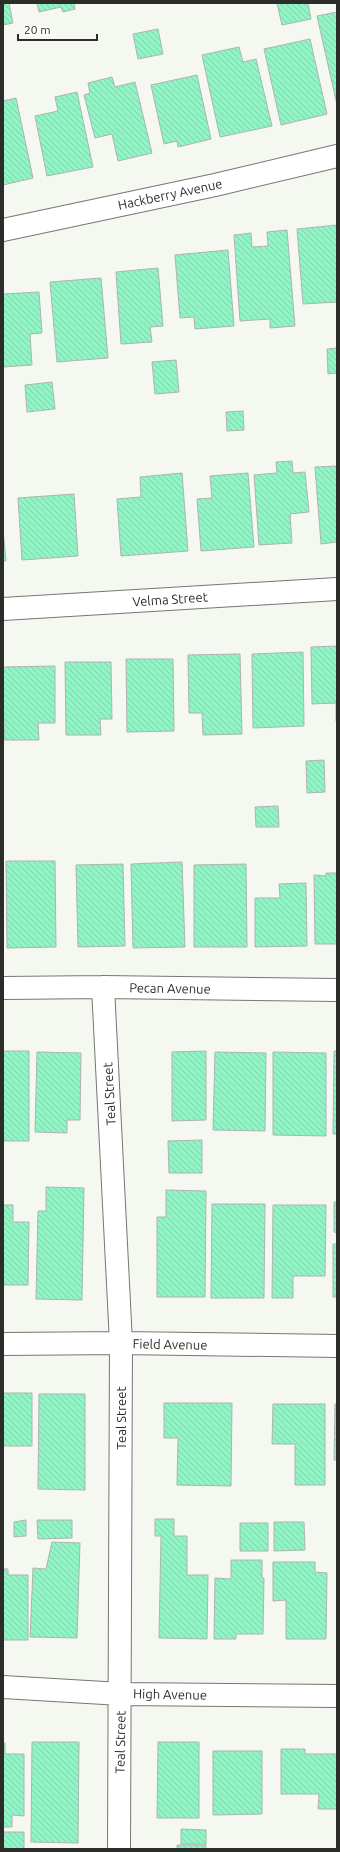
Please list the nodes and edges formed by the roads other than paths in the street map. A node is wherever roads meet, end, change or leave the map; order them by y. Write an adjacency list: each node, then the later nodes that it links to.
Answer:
1 (337, 156): 2 (street, Hackberry Avenue)
2 (3, 230)
3 (337, 589): 4 (street, Velma Street)
4 (3, 610)
5 (103, 987): 6 (street, Pecan Avenue); 7 (street, Pecan Avenue); 8 (street, Teal Street)
6 (3, 988)
7 (337, 990)
8 (121, 1343): 9 (street, Field Avenue); 10 (street, Field Avenue); 12 (street, Teal Street)
9 (3, 1344)
10 (337, 1346)
11 (3, 1687): 12 (street, High Avenue)
12 (121, 1694): 13 (street, High Avenue); 14 (street, Teal Street)
13 (337, 1696)
14 (119, 1849)

